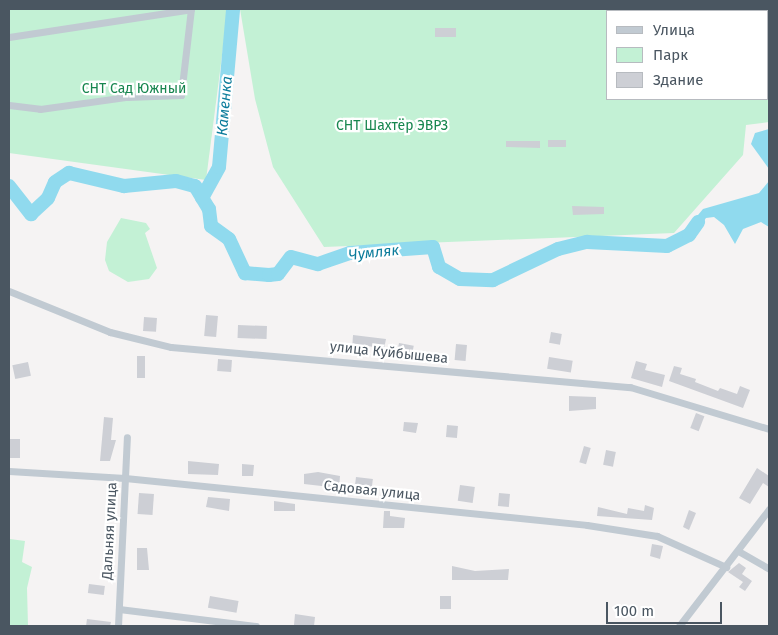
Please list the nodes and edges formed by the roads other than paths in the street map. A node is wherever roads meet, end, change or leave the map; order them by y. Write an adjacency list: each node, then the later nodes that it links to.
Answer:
1 (191, 9): 2 (street); 3 (street)
2 (9, 37)
3 (9, 104)
4 (9, 291): 5 (street, улица Куйбышева)
5 (769, 429)
6 (127, 438): 8 (street, Дальняя улица)
7 (9, 471): 8 (street, Садовая улица)
8 (125, 478): 11 (street, Садовая улица); 13 (street, Дальняя улица)
9 (769, 509): 10 (street)
10 (740, 552): 11 (street); 12 (street)
11 (726, 567): 16 (street)
12 (769, 569)
13 (119, 608): 14 (street, Дальняя улица); 15 (street)
14 (118, 626)
15 (256, 626)
16 (679, 626)

